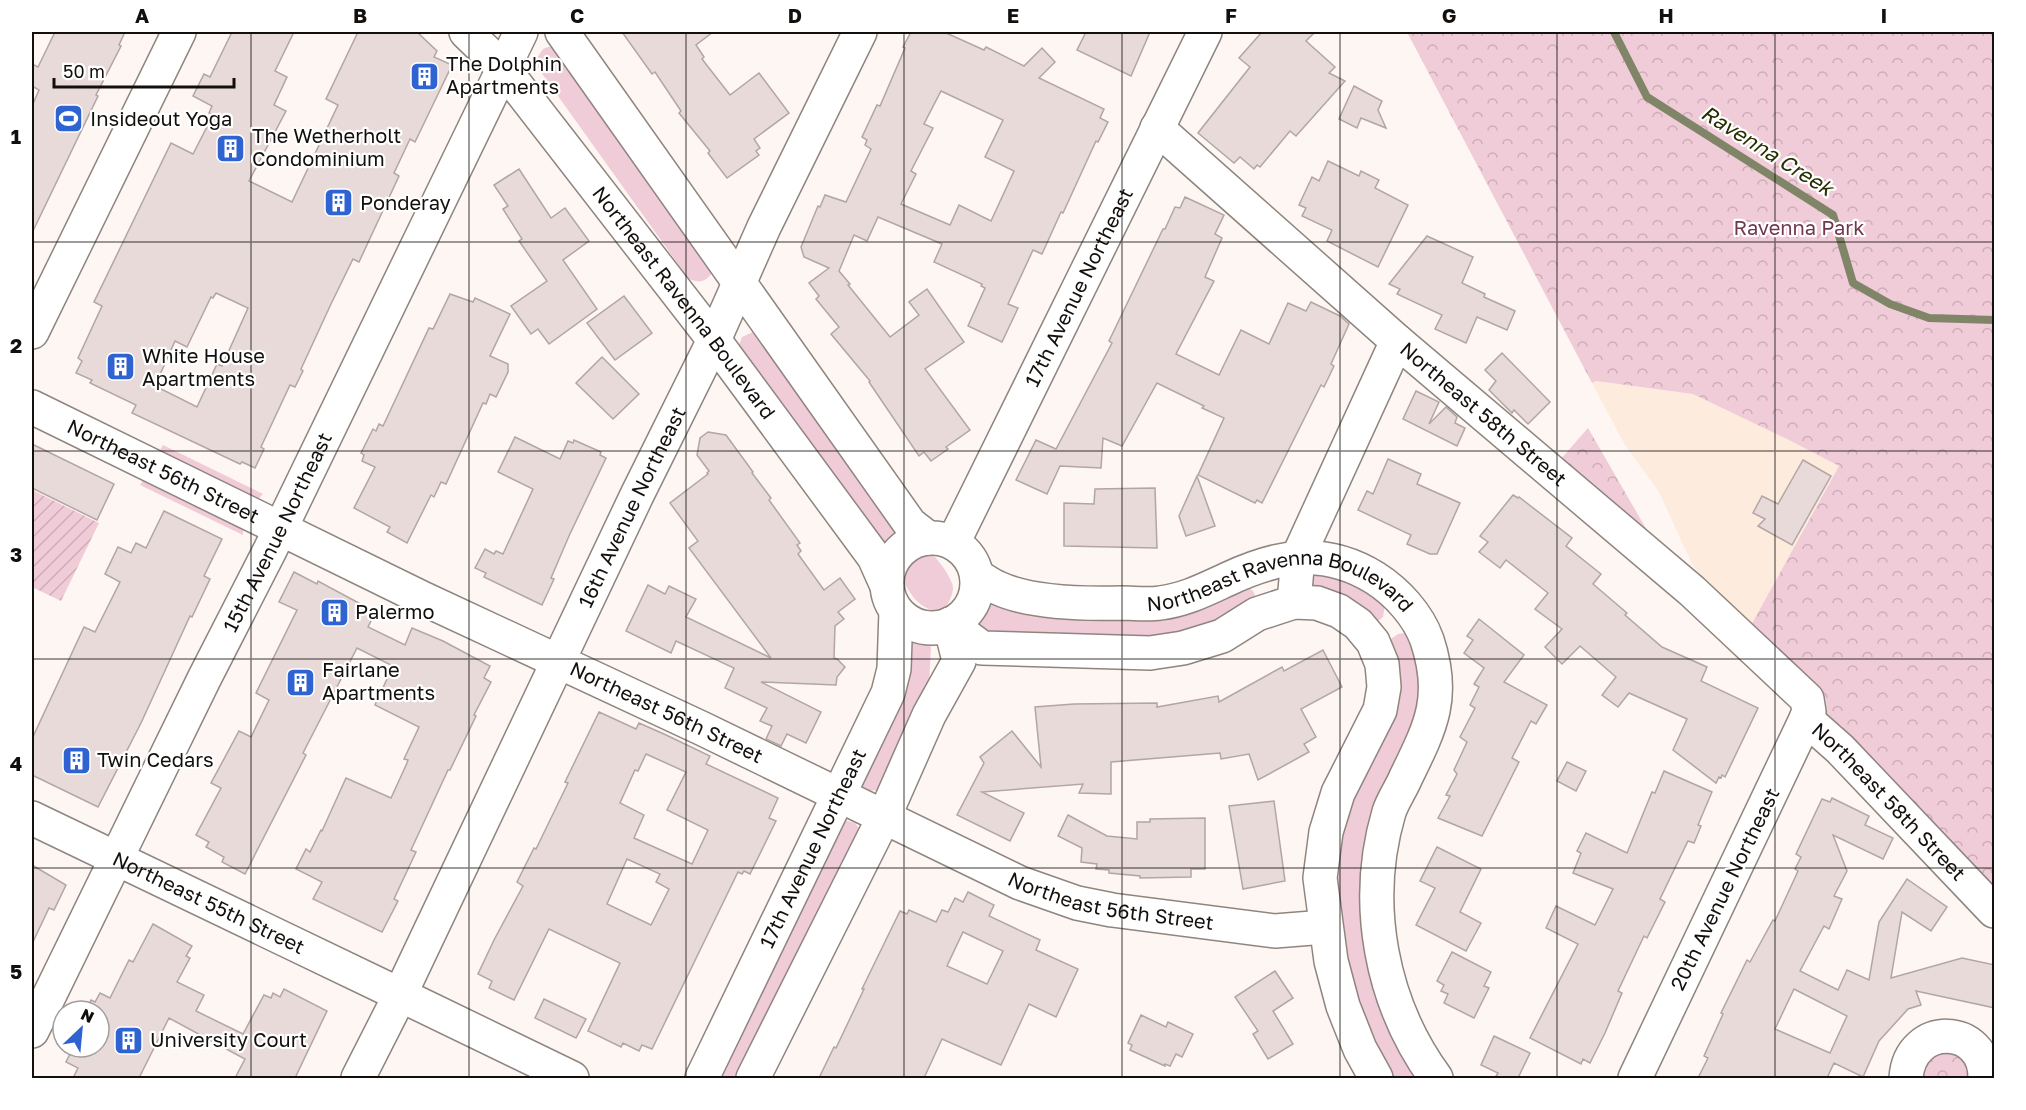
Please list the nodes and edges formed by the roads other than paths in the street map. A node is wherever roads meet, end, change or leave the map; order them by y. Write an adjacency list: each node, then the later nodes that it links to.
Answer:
1 (179, 32): 10 (street)
2 (466, 32): 7 (street, Northeast Ravenna Boulevard)
3 (521, 32): 7 (street, 15th Avenue Northeast)
4 (562, 32): 9 (street)
5 (860, 32): 9 (street, 16th Avenue Northeast)
6 (1205, 32): 8 (street, 17th Avenue Northeast)
7 (503, 68): 11 (street, Northeast Ravenna Boulevard); 14 (street, 15th Avenue Northeast)
8 (1157, 128): 12 (street, Northeast 58th Street); 15 (street, 17th Avenue Northeast)
9 (739, 282): 11 (street, 16th Avenue Northeast); 15 (street)
10 (32, 332)
11 (714, 340): 18 (street, Northeast Ravenna Boulevard); 22 (street, 16th Avenue Northeast)
12 (1397, 341): 16 (street); 23 (street, Northeast 58th Street)
13 (32, 407): 14 (street, Northeast 56th Street)
14 (281, 528): 22 (street, Northeast 56th Street); 27 (street, 15th Avenue Northeast)
15 (940, 540): 17 (street); 18 (street)
16 (1298, 557): 17 (street, Northeast Ravenna Boulevard); 19 (street); 37 (street, Northeast Ravenna Boulevard)
17 (977, 576): 20 (street)
18 (892, 598): 20 (street); 24 (street, 17th Avenue Northeast)
19 (1294, 602): 21 (street, Northeast Ravenna Boulevard); 29 (street, Northeast Ravenna Boulevard)
20 (951, 624): 21 (street)
21 (970, 655): 25 (street)
22 (559, 662): 24 (street, Northeast 56th Street); 30 (street, 16th Avenue Northeast)
23 (1807, 709): 28 (street, Northeast 58th Street); 38 (street, 20th Avenue Northeast)
24 (838, 795): 25 (street, Northeast 56th Street); 34 (street, 17th Avenue Northeast)
25 (884, 817): 29 (street, Northeast 56th Street); 35 (street)
26 (32, 818): 27 (street, Northeast 55th Street)
27 (116, 859): 30 (street, Northeast 55th Street); 31 (street, 15th Avenue Northeast)
28 (1995, 911)
29 (1325, 927): 36 (street, Northeast Ravenna Boulevard)
30 (399, 995): 32 (street, 16th Avenue Northeast); 33 (street, Northeast 55th Street)
31 (32, 1031)
32 (358, 1078)
33 (572, 1078)
34 (702, 1078)
35 (753, 1078)
36 (1376, 1078)
37 (1436, 1078)
38 (1635, 1078)
39 (1906, 1078): 40 (street)
40 (1985, 1078)

